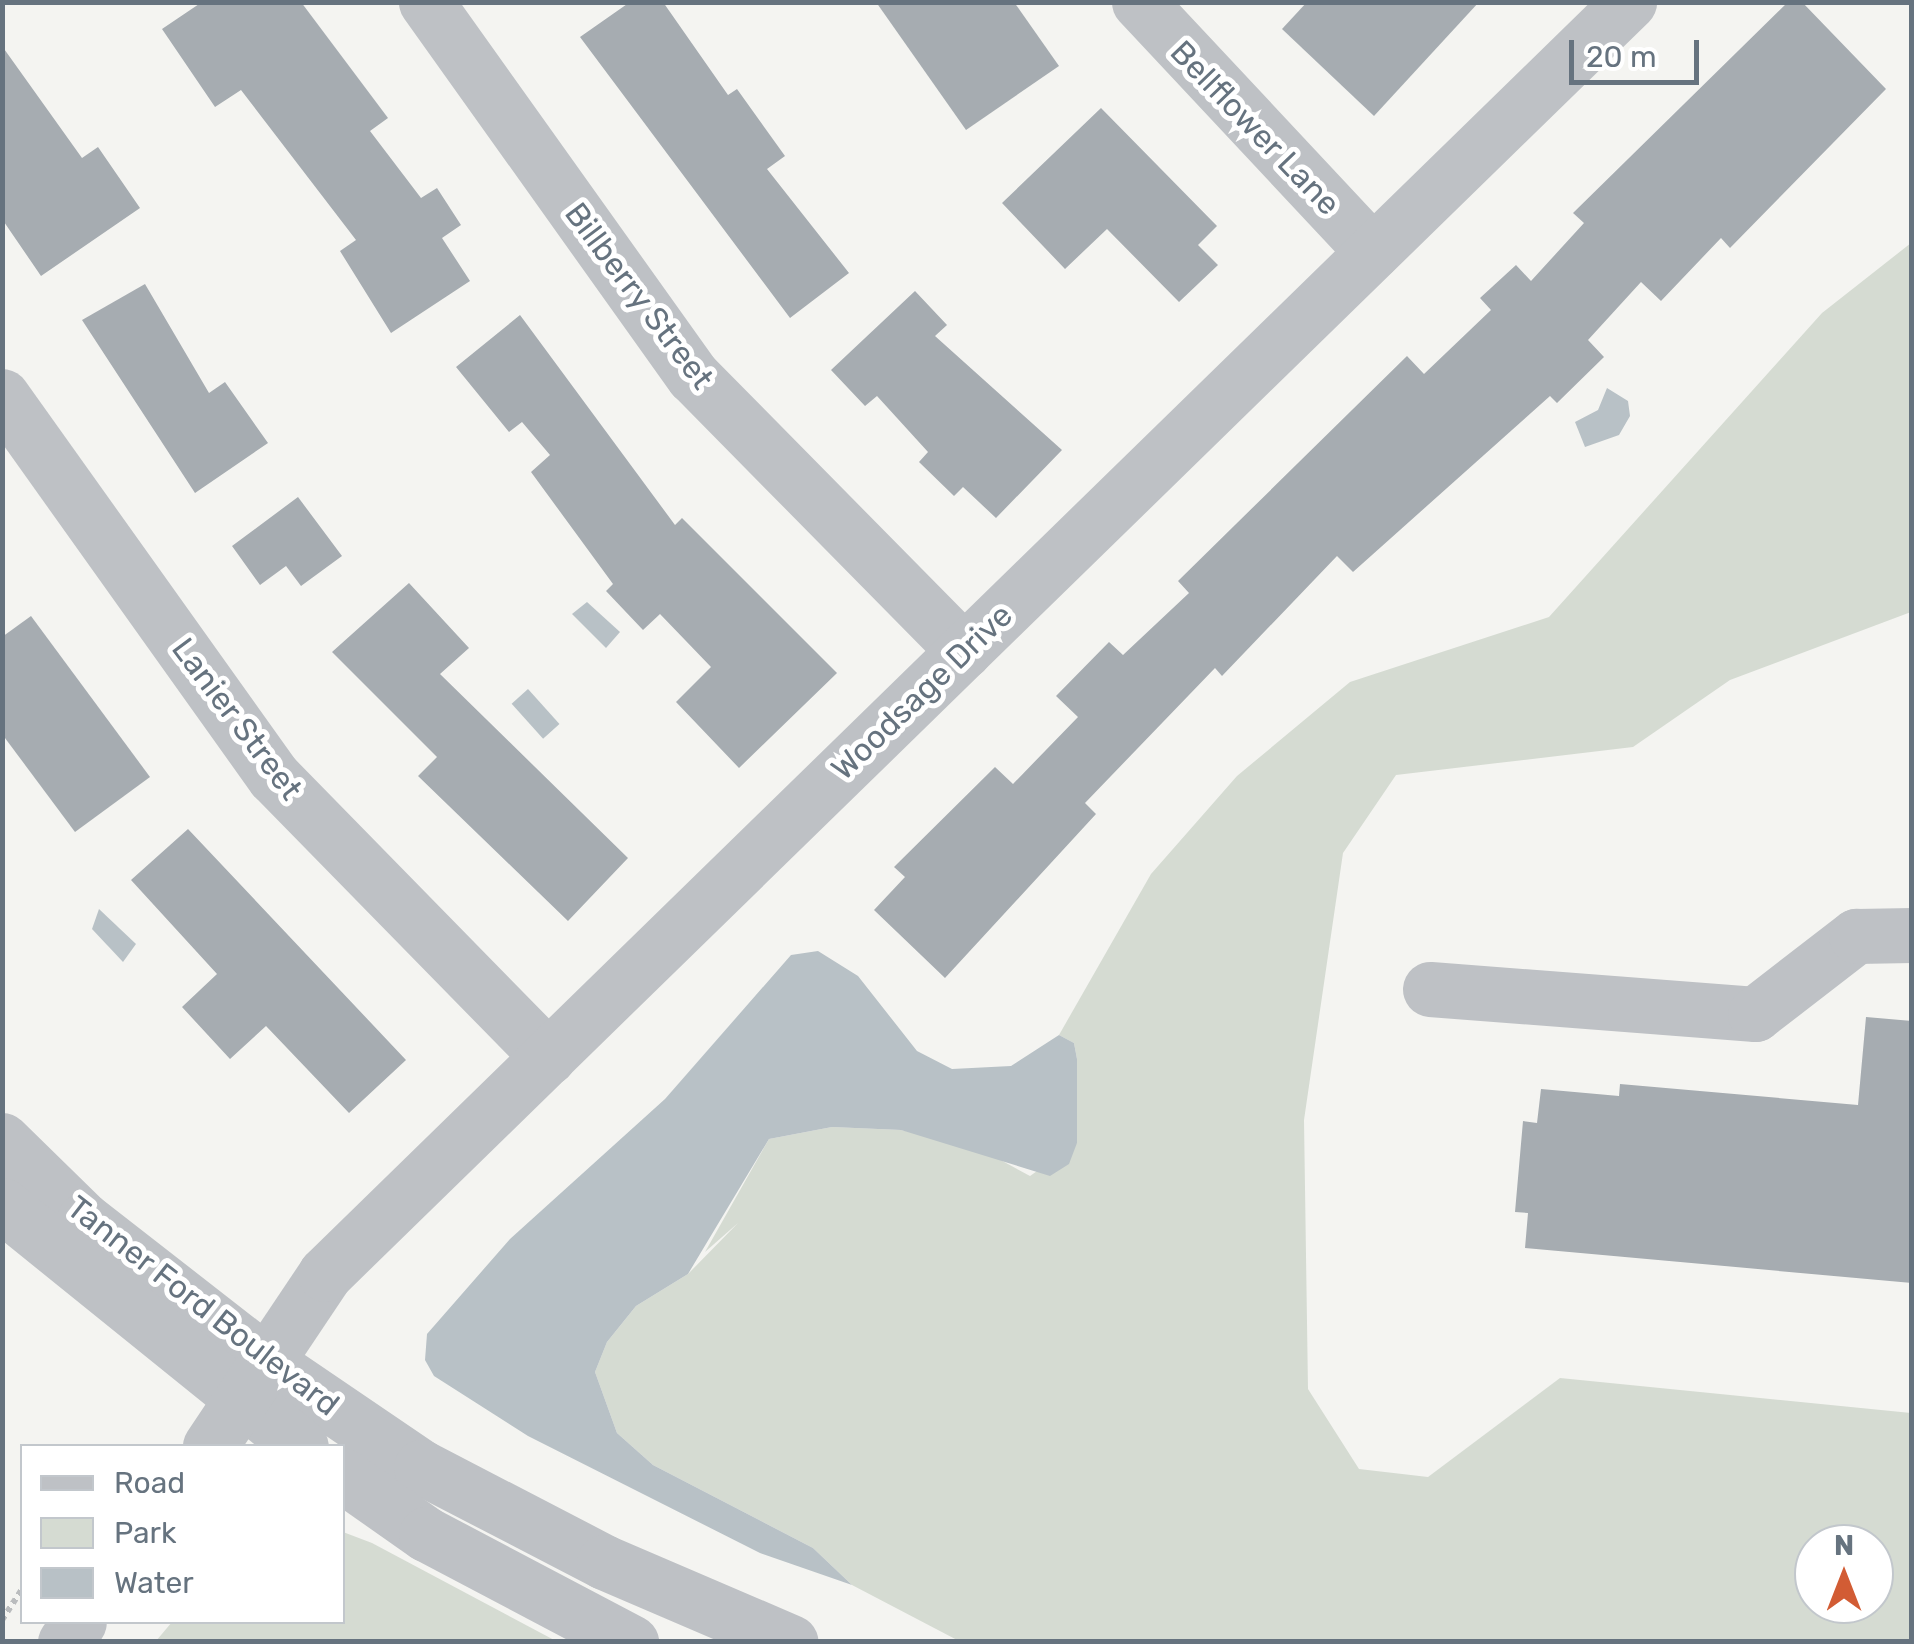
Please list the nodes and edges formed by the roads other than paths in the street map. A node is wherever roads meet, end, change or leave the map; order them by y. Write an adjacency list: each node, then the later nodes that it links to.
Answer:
1 (426, 2): 6 (street, Billberry Street)
2 (1139, 2): 4 (street, Bellflower Lane)
3 (1629, 2): 4 (street, Woodsage Drive)
4 (1373, 252): 6 (street, Woodsage Drive)
5 (2, 396): 9 (street, Lanier Street)
6 (964, 651): 9 (street, Woodsage Drive)
7 (1912, 935): 8 (street)
8 (1430, 989)
9 (548, 1057): 12 (street, Woodsage Drive)
10 (2, 1140): 12 (street, Tanner Ford Boulevard)
11 (2, 1205): 12 (street, Tanner Ford Boulevard)
12 (240, 1405): 13 (street, Tanner Ford Boulevard); 16 (street, Tanner Ford Boulevard)
13 (299, 1444)
14 (345, 1477): 15 (street)
15 (631, 1642)
16 (791, 1642)

